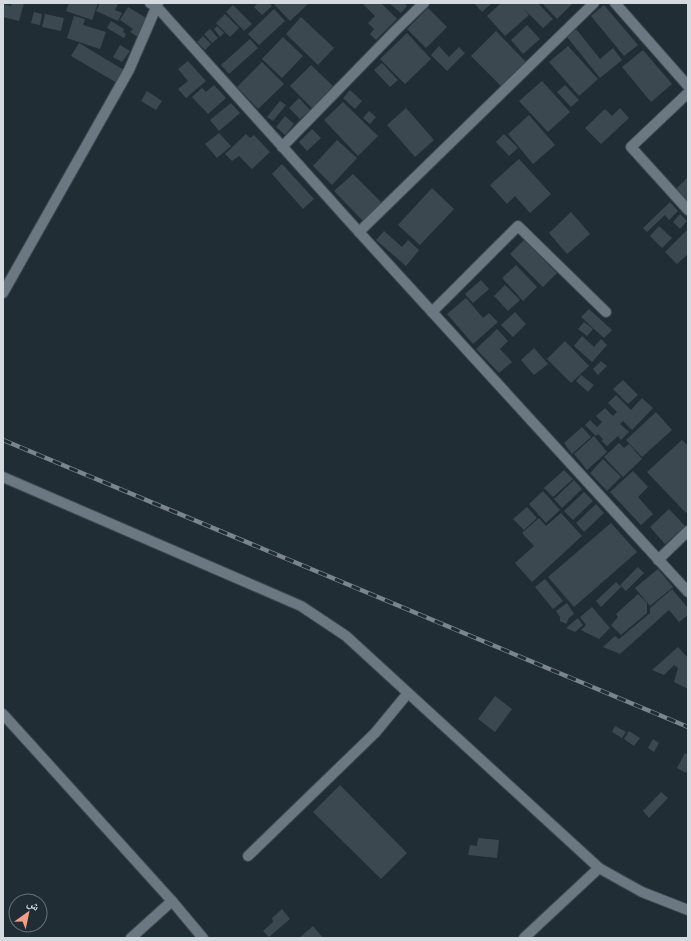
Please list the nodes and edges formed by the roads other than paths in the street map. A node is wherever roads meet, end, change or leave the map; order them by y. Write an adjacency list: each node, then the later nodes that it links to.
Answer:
1 (424, 3): 7 (street)
2 (594, 3): 9 (street)
3 (614, 3): 5 (street)
4 (155, 4): 7 (street); 10 (street)
5 (688, 86)
6 (688, 93): 8 (street)
7 (282, 147): 9 (street)
8 (688, 210)
9 (359, 232): 11 (street)
10 (3, 293)
11 (432, 312): 12 (street); 15 (street)
12 (606, 312)
13 (3, 478): 17 (street)
14 (688, 531): 15 (street)
15 (658, 560): 16 (street)
16 (688, 592)
17 (408, 693): 19 (street); 20 (street)
18 (3, 714): 21 (street)
19 (248, 856)
20 (599, 868): 22 (street); 25 (street)
21 (172, 901): 23 (street); 24 (street)
22 (688, 910)
23 (131, 938)
24 (203, 938)
25 (524, 938)

